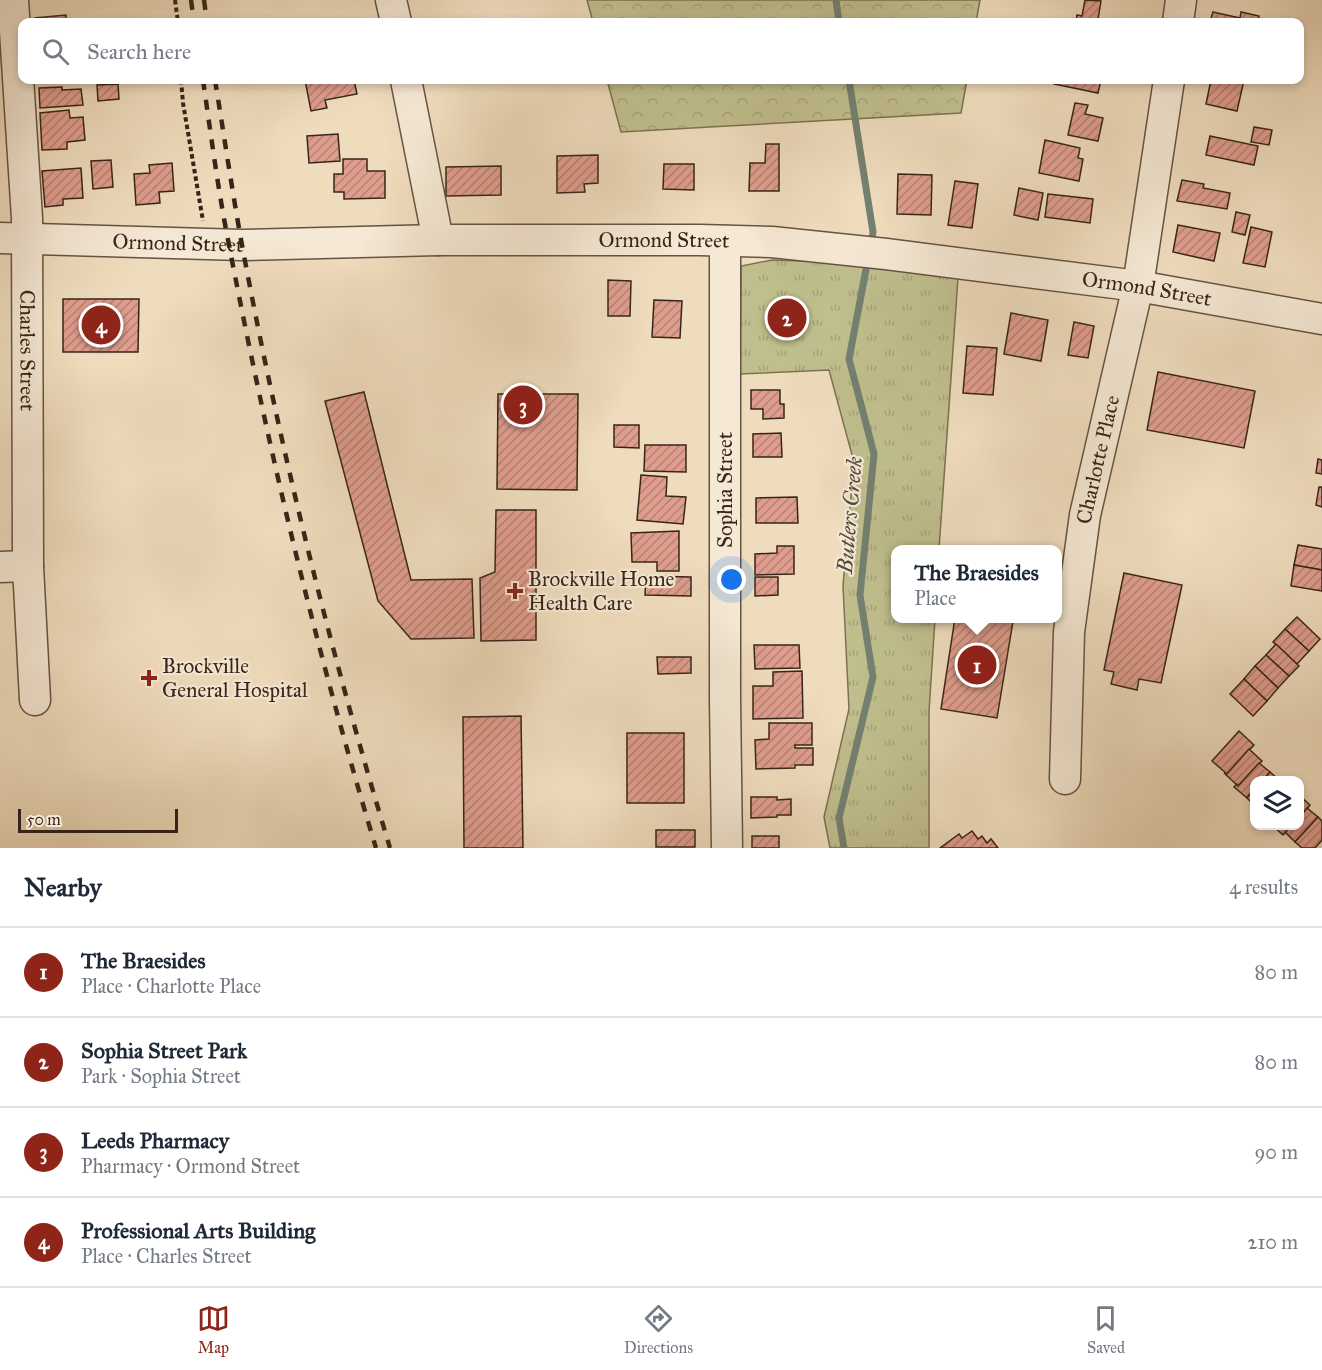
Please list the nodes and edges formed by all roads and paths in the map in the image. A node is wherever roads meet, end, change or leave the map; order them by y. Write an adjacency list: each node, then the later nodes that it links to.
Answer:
1 (13, 0): 8 (street, Charles Street)
2 (175, 0): 5 (path)
3 (391, 0): 6 (street)
4 (1181, 0): 7 (street)
5 (177, 18)
6 (395, 18)
7 (1179, 18)
8 (18, 78)
9 (18, 84): 13 (street, Charles Street)
10 (181, 84): 16 (path)
11 (407, 84): 14 (street)
12 (1168, 84): 17 (street, Charlotte Place)
13 (13, 238): 16 (street, Ormond Street); 19 (street, Charles Street)
14 (438, 240): 15 (street, Ormond Street); 16 (street, Ormond Street)
15 (725, 241): 17 (street, Ormond Street); 22 (street, Sophia Street)
16 (208, 244)
17 (1138, 286): 18 (street, Ormond Street); 21 (street, Charlotte Place)
18 (1322, 319)
19 (14, 566): 20 (street, Charles Street)
20 (34, 700)
21 (1065, 779)
22 (727, 848)

